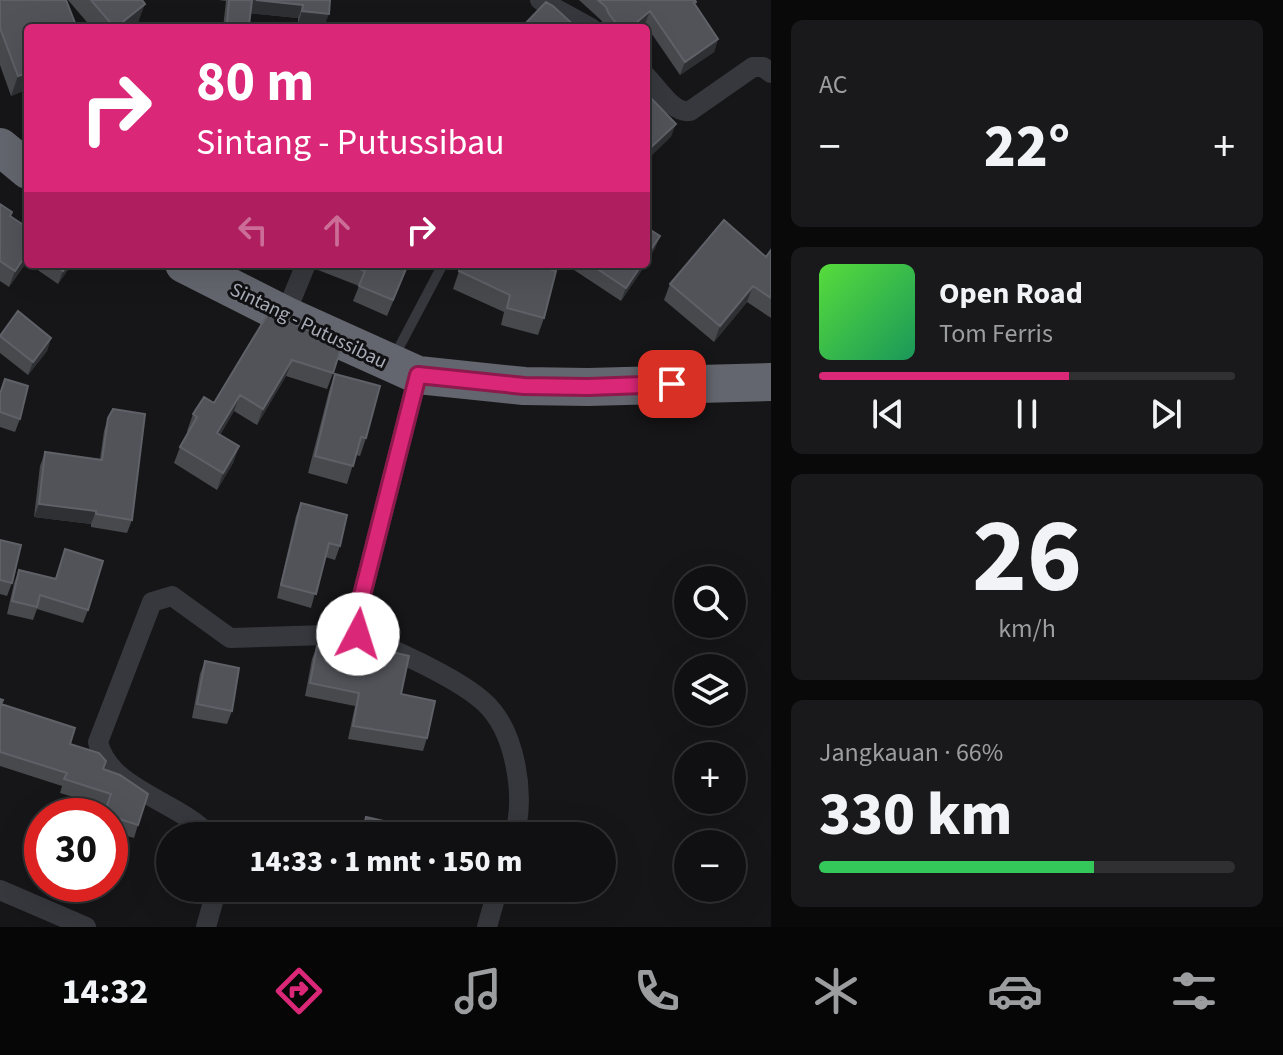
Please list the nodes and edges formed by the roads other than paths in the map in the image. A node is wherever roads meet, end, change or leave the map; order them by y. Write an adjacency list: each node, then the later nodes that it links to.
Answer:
1 (540, 0): 2 (street)
2 (584, 24)
3 (771, 73): 4 (street)
4 (650, 80)
5 (0, 147): 6 (highway)
6 (24, 167)
7 (192, 268): 10 (highway, Sintang - Putussibau)
8 (304, 268): 10 (street)
9 (442, 268): 11 (lane)
10 (285, 315): 11 (highway, Sintang - Putussibau)
11 (404, 370): 12 (highway, Sintang - Putussibau); 13 (street)
12 (771, 382)
13 (358, 634): 14 (street); 15 (street)
14 (195, 822)
15 (518, 822)
16 (0, 890): 19 (street)
17 (213, 902): 20 (street)
18 (494, 902): 21 (street)
19 (86, 927)
20 (206, 927)
21 (487, 927)

